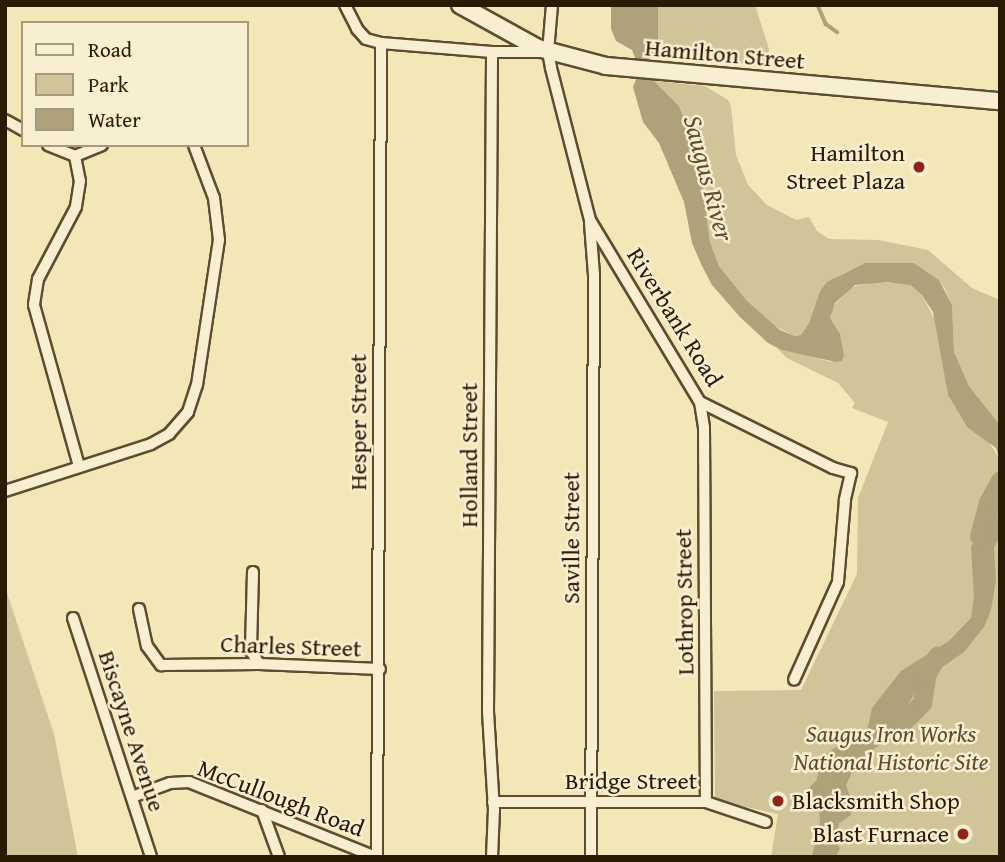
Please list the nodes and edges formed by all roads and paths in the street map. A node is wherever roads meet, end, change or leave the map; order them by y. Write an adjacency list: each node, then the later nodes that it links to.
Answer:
1 (345, 5): 4 (street)
2 (460, 5): 6 (main road, Hamilton Street)
3 (552, 5): 6 (street, Riverbank Road)
4 (381, 43): 5 (street); 22 (street, Hesper Street)
5 (492, 52): 6 (street); 25 (street, Holland Street)
6 (548, 52): 7 (main road, Hamilton Street); 14 (street, Riverbank Road)
7 (1000, 101)
8 (5, 120): 9 (street)
9 (21, 129)
10 (53, 147): 13 (street)
11 (97, 147): 13 (street)
12 (195, 147): 16 (street)
13 (75, 156): 16 (street)
14 (590, 220): 15 (street, Riverbank Road); 26 (street, Saville Street)
15 (700, 402): 23 (street, Riverbank Road); 27 (street, Lothrop Street)
16 (79, 466): 17 (street)
17 (5, 491)
18 (253, 572): 21 (street)
19 (139, 609): 21 (street, Charles Street)
20 (73, 618): 24 (street, Biscayne Avenue)
21 (259, 664): 22 (street, Charles Street)
22 (380, 669): 32 (street, Hesper Street)
23 (794, 680)
24 (131, 797): 28 (street, McCullough Road); 30 (street, Biscayne Avenue)
25 (493, 802): 26 (street, Bridge Street); 33 (street, Holland Street)
26 (591, 802): 27 (street, Bridge Street); 34 (street, Saville Street)
27 (706, 802): 29 (street, Bridge Street)
28 (262, 810): 31 (street); 32 (street, McCullough Road)
29 (766, 822)
30 (151, 857)
31 (279, 857)
32 (376, 857)
33 (492, 857)
34 (591, 857)

